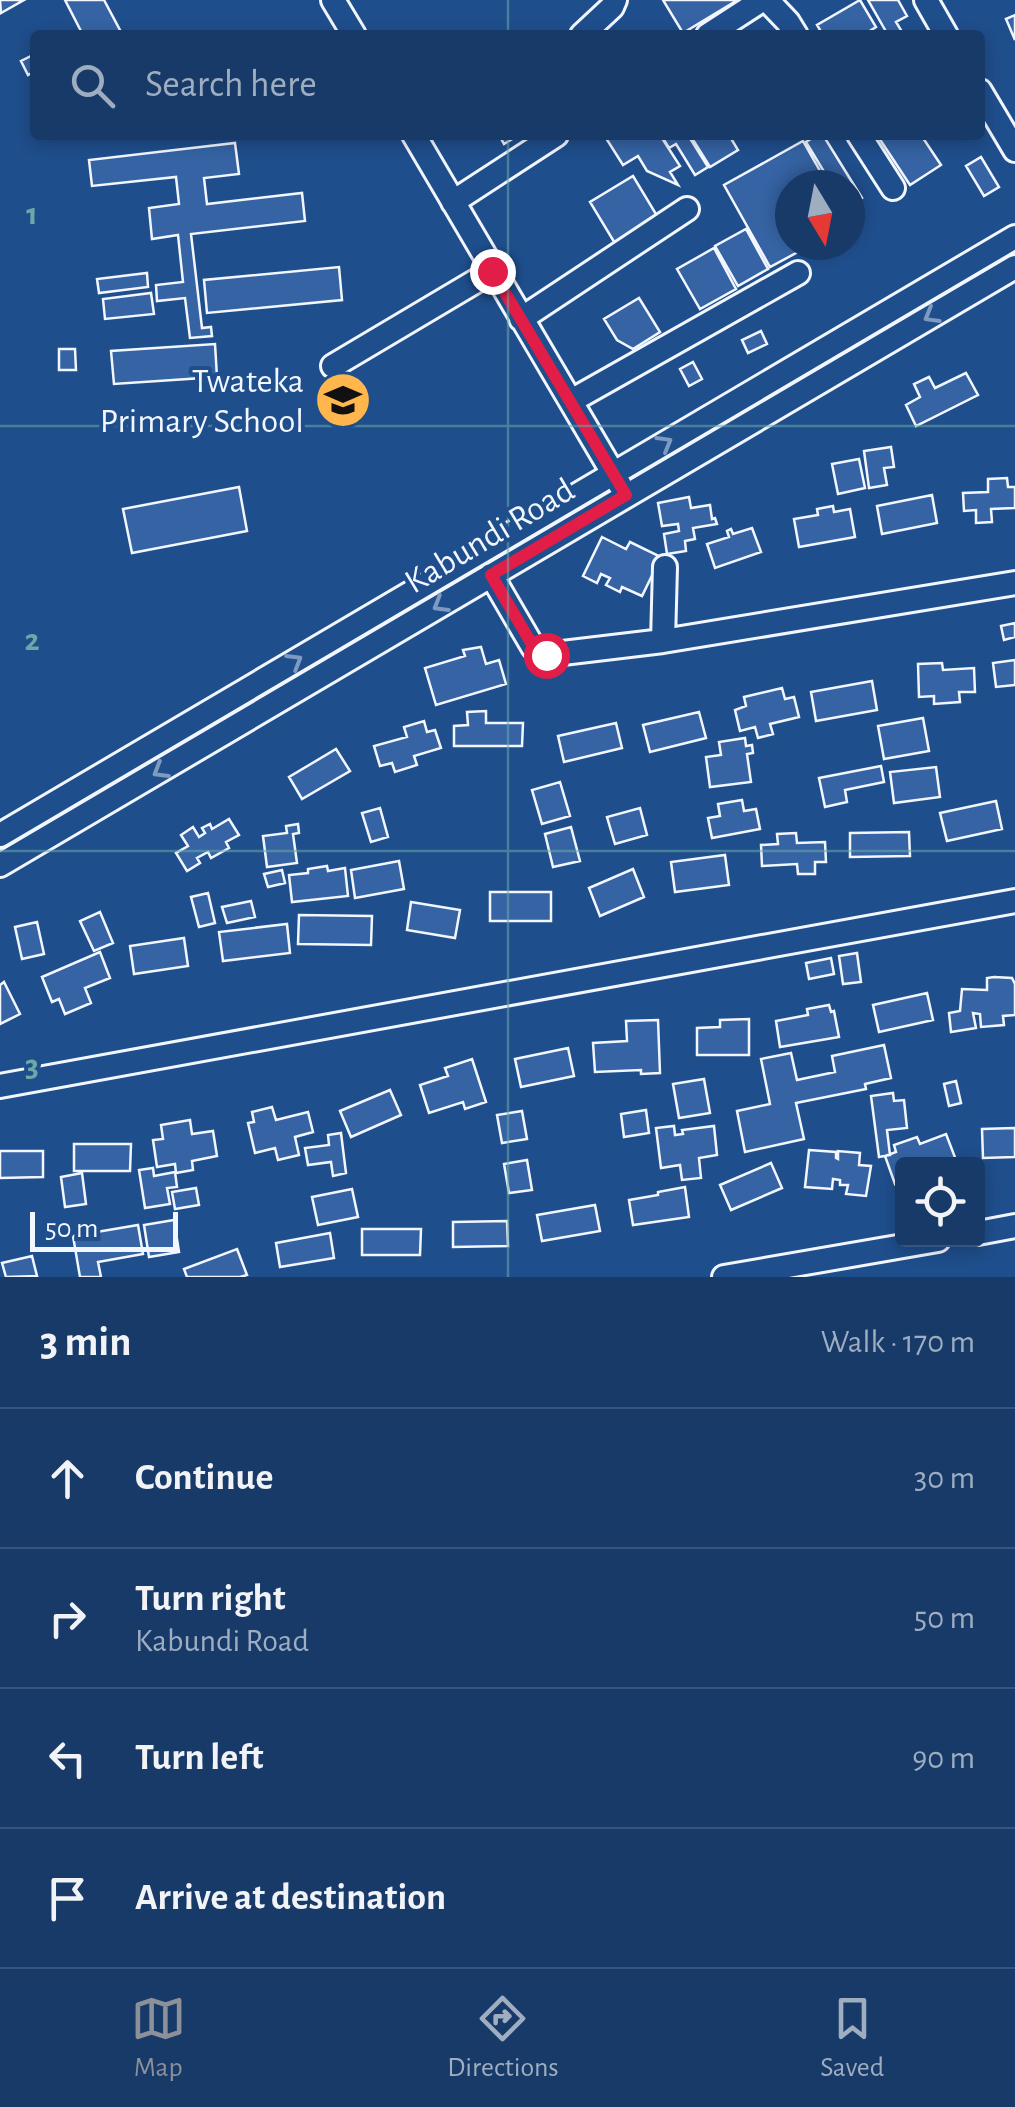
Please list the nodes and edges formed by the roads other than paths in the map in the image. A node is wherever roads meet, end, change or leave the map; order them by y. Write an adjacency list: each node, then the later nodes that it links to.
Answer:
1 (333, 0): 5 (street)
2 (615, 0): 6 (street)
3 (764, 0): 7 (street); 8 (street)
4 (926, 0): 9 (street)
5 (351, 30)
6 (590, 30)
7 (716, 30)
8 (793, 30)
9 (943, 30)
10 (985, 100): 14 (street)
11 (418, 140): 16 (street)
12 (548, 140): 16 (street)
13 (862, 140): 15 (street)
14 (1015, 150)
15 (892, 188)
16 (453, 202): 20 (street)
17 (687, 209): 22 (street)
18 (1015, 237): 25 (street, Kabundi Road, one-way to 18)
19 (1015, 266): 26 (street, Kabundi Road, one-way to 26)
20 (492, 271): 22 (street); 23 (street)
21 (798, 273): 24 (street)
22 (522, 318): 24 (street)
23 (332, 366)
24 (570, 401): 25 (street)
25 (613, 473): 26 (street); 31 (street, Kabundi Road, one-way to 25)
26 (626, 495): 28 (street, Kabundi Road)
27 (665, 567): 30 (street)
28 (491, 575): 30 (street); 32 (street, Kabundi Road, one-way to 32)
29 (1015, 583): 30 (street)
30 (663, 640)
31 (236, 696): 32 (street); 33 (street, Kabundi Road)
32 (249, 718): 34 (street, Kabundi Road, one-way to 34)
33 (0, 835)
34 (0, 865)
35 (1015, 902): 36 (street)
36 (0, 1086)
37 (1015, 1226): 38 (street)
38 (985, 1232)
39 (898, 1247): 40 (street)
40 (724, 1277)

